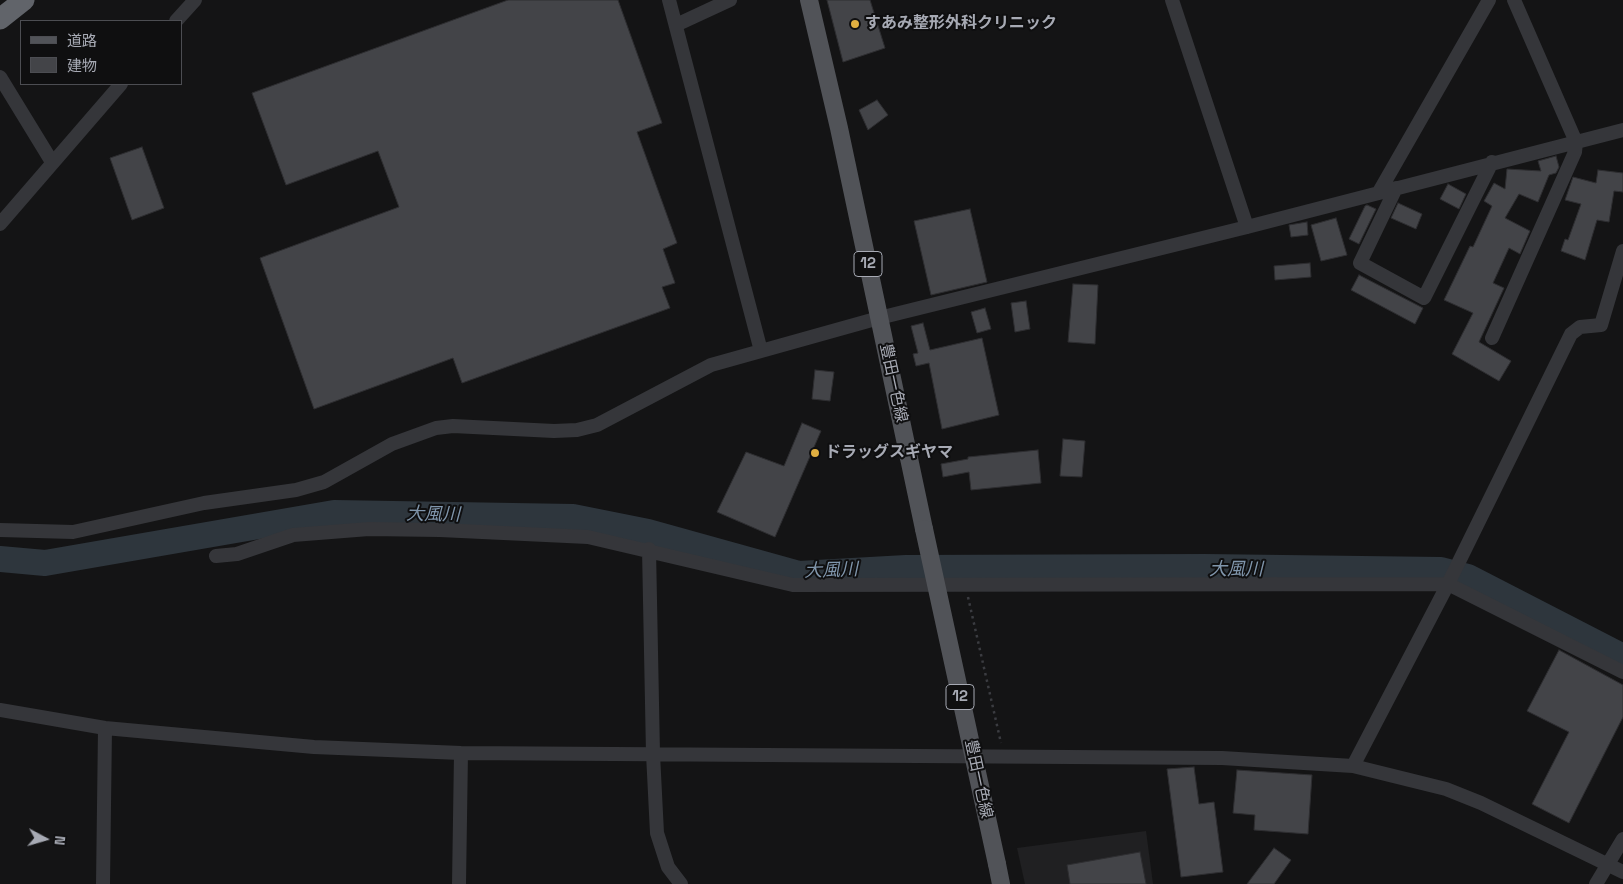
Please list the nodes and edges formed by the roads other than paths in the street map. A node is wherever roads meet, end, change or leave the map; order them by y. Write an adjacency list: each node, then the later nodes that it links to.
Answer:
1 (24, 0): 9 (highway)
2 (195, 0): 10 (street)
3 (669, 0): 11 (street)
4 (730, 0): 11 (street)
5 (809, 0): 23 (main road, 豊田一色線 / 12)
6 (1172, 0): 21 (street)
7 (1489, 0): 19 (street)
8 (1514, 0): 15 (street)
9 (0, 18)
10 (177, 20)
11 (676, 25): 25 (street)
12 (0, 78): 16 (street)
13 (120, 85): 16 (street)
14 (1623, 130): 15 (street)
15 (1576, 142): 17 (street); 24 (street)
16 (52, 162): 20 (street)
17 (1492, 162): 18 (street); 18 (street)
18 (1396, 188): 19 (street)
19 (1378, 192): 21 (street)
20 (0, 224)
21 (1248, 227): 23 (street)
22 (1623, 250): 29 (street)
23 (879, 318): 25 (street); 42 (main road, 豊田一色線 / 12, bridge)
24 (1492, 338)
25 (761, 351): 26 (street)
26 (0, 530)
27 (649, 549): 28 (street); 29 (street); 34 (street)
28 (216, 556)
29 (1448, 584): 30 (street); 35 (street)
30 (1623, 672)
31 (0, 710): 32 (street)
32 (104, 728): 33 (street); 39 (street)
33 (461, 753): 34 (street); 40 (street)
34 (653, 754): 35 (street); 41 (street)
35 (1353, 766): 37 (street)
36 (1623, 839): 37 (street)
37 (1610, 865): 38 (street); 43 (street)
38 (1623, 872)
39 (103, 884)
40 (459, 884)
41 (681, 884)
42 (1001, 884)
43 (1596, 884)

